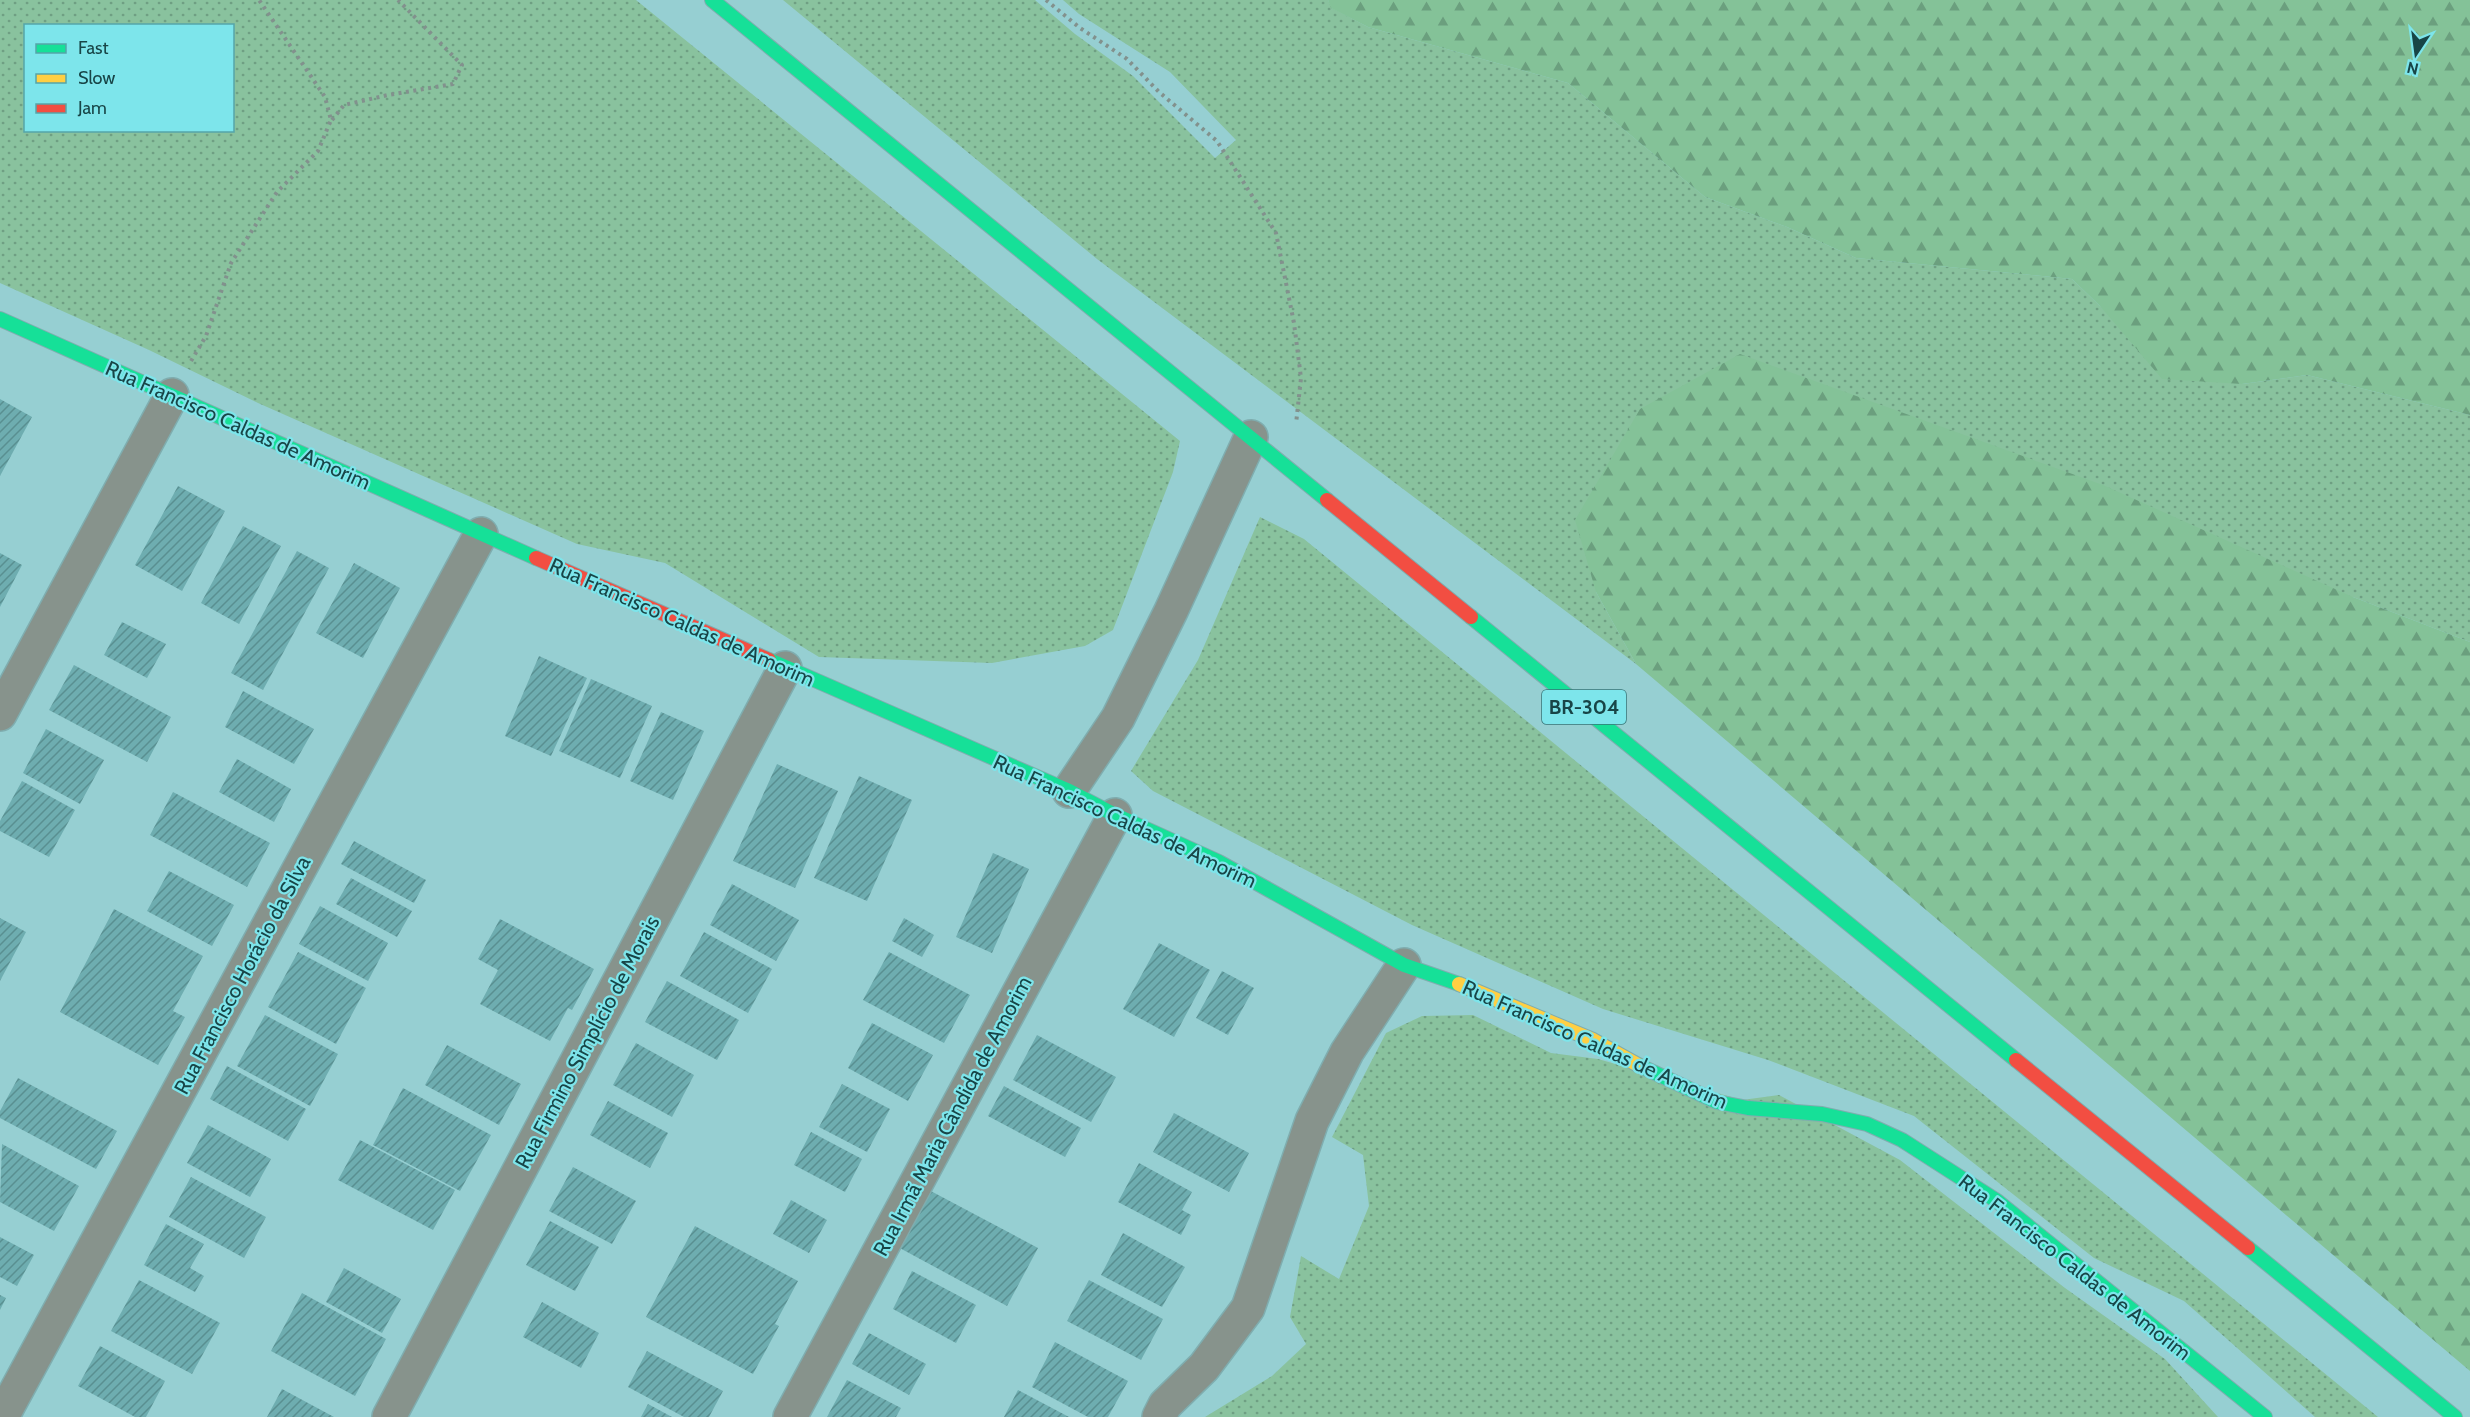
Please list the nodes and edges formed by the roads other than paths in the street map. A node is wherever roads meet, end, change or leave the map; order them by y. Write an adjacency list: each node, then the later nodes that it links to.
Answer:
1 (712, 0): 4 (main road, BR-304)
2 (0, 319): 3 (main road, Rua Francisco Caldas de Amorim)
3 (172, 395): 5 (main road, Rua Francisco Caldas de Amorim); 7 (street)
4 (1251, 437): 8 (street); 16 (main road, BR-304)
5 (481, 534): 6 (main road, Rua Francisco Caldas de Amorim); 11 (street, Rua Francisco Horácio da Silva)
6 (785, 668): 8 (main road, Rua Francisco Caldas de Amorim); 12 (street, Rua Firmino Simplício de Morais)
7 (0, 714)
8 (1070, 791): 9 (main road, Rua Francisco Caldas de Amorim)
9 (1115, 815): 10 (main road, Rua Francisco Caldas de Amorim); 13 (street, Rua Irmã Maria Cândida de Amorim)
10 (1404, 965): 14 (street); 15 (main road, Rua Francisco Caldas de Amorim)
11 (2, 1417)
12 (389, 1417)
13 (790, 1417)
14 (1159, 1417)
15 (2265, 1417)
16 (2456, 1417)

